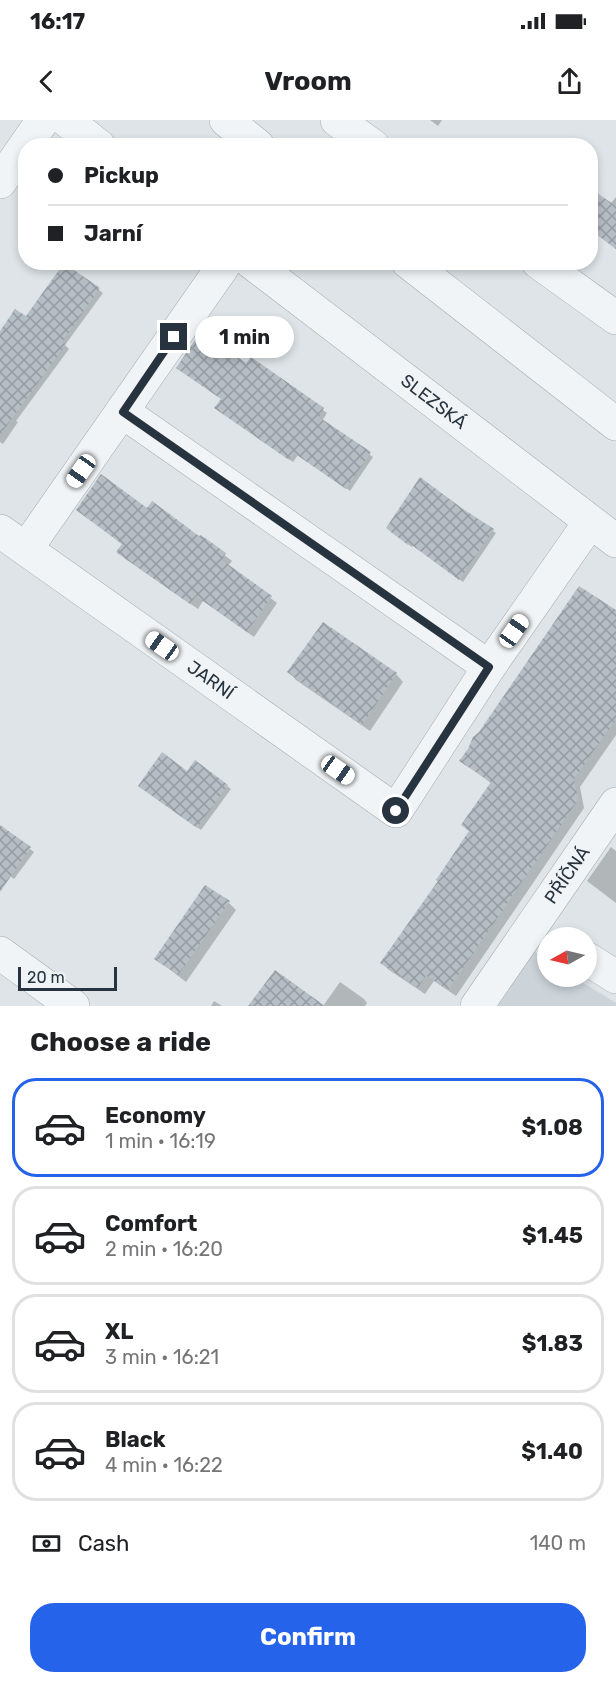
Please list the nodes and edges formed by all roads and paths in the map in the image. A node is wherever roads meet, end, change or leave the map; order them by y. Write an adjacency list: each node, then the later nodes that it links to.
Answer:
1 (43, 120): 5 (street)
2 (66, 120): 6 (street)
3 (226, 120): 7 (street)
4 (337, 120): 8 (street)
5 (31, 138)
6 (89, 138)
7 (248, 138)
8 (362, 138)
9 (18, 156): 10 (street)
10 (0, 182)
11 (221, 270): 16 (street, JARNÍ)
12 (261, 270): 18 (street, SLEZSKÁ)
13 (418, 270): 17 (street)
14 (549, 270): 15 (street)
15 (616, 318)
16 (123, 412): 19 (street, JARNÍ); 21 (street)
17 (616, 424)
18 (590, 522): 20 (street, SLEZSKÁ); 21 (street)
19 (13, 540): 21 (street, JARNÍ)
20 (616, 541)
21 (489, 667)
22 (616, 804): 23 (street, PŘÍČNÁ)
23 (546, 927)
24 (537, 939): 29 (street, PŘÍČNÁ)
25 (0, 953): 28 (street)
26 (597, 965): 27 (street)
27 (616, 977)
28 (73, 1006)
29 (477, 1006)

